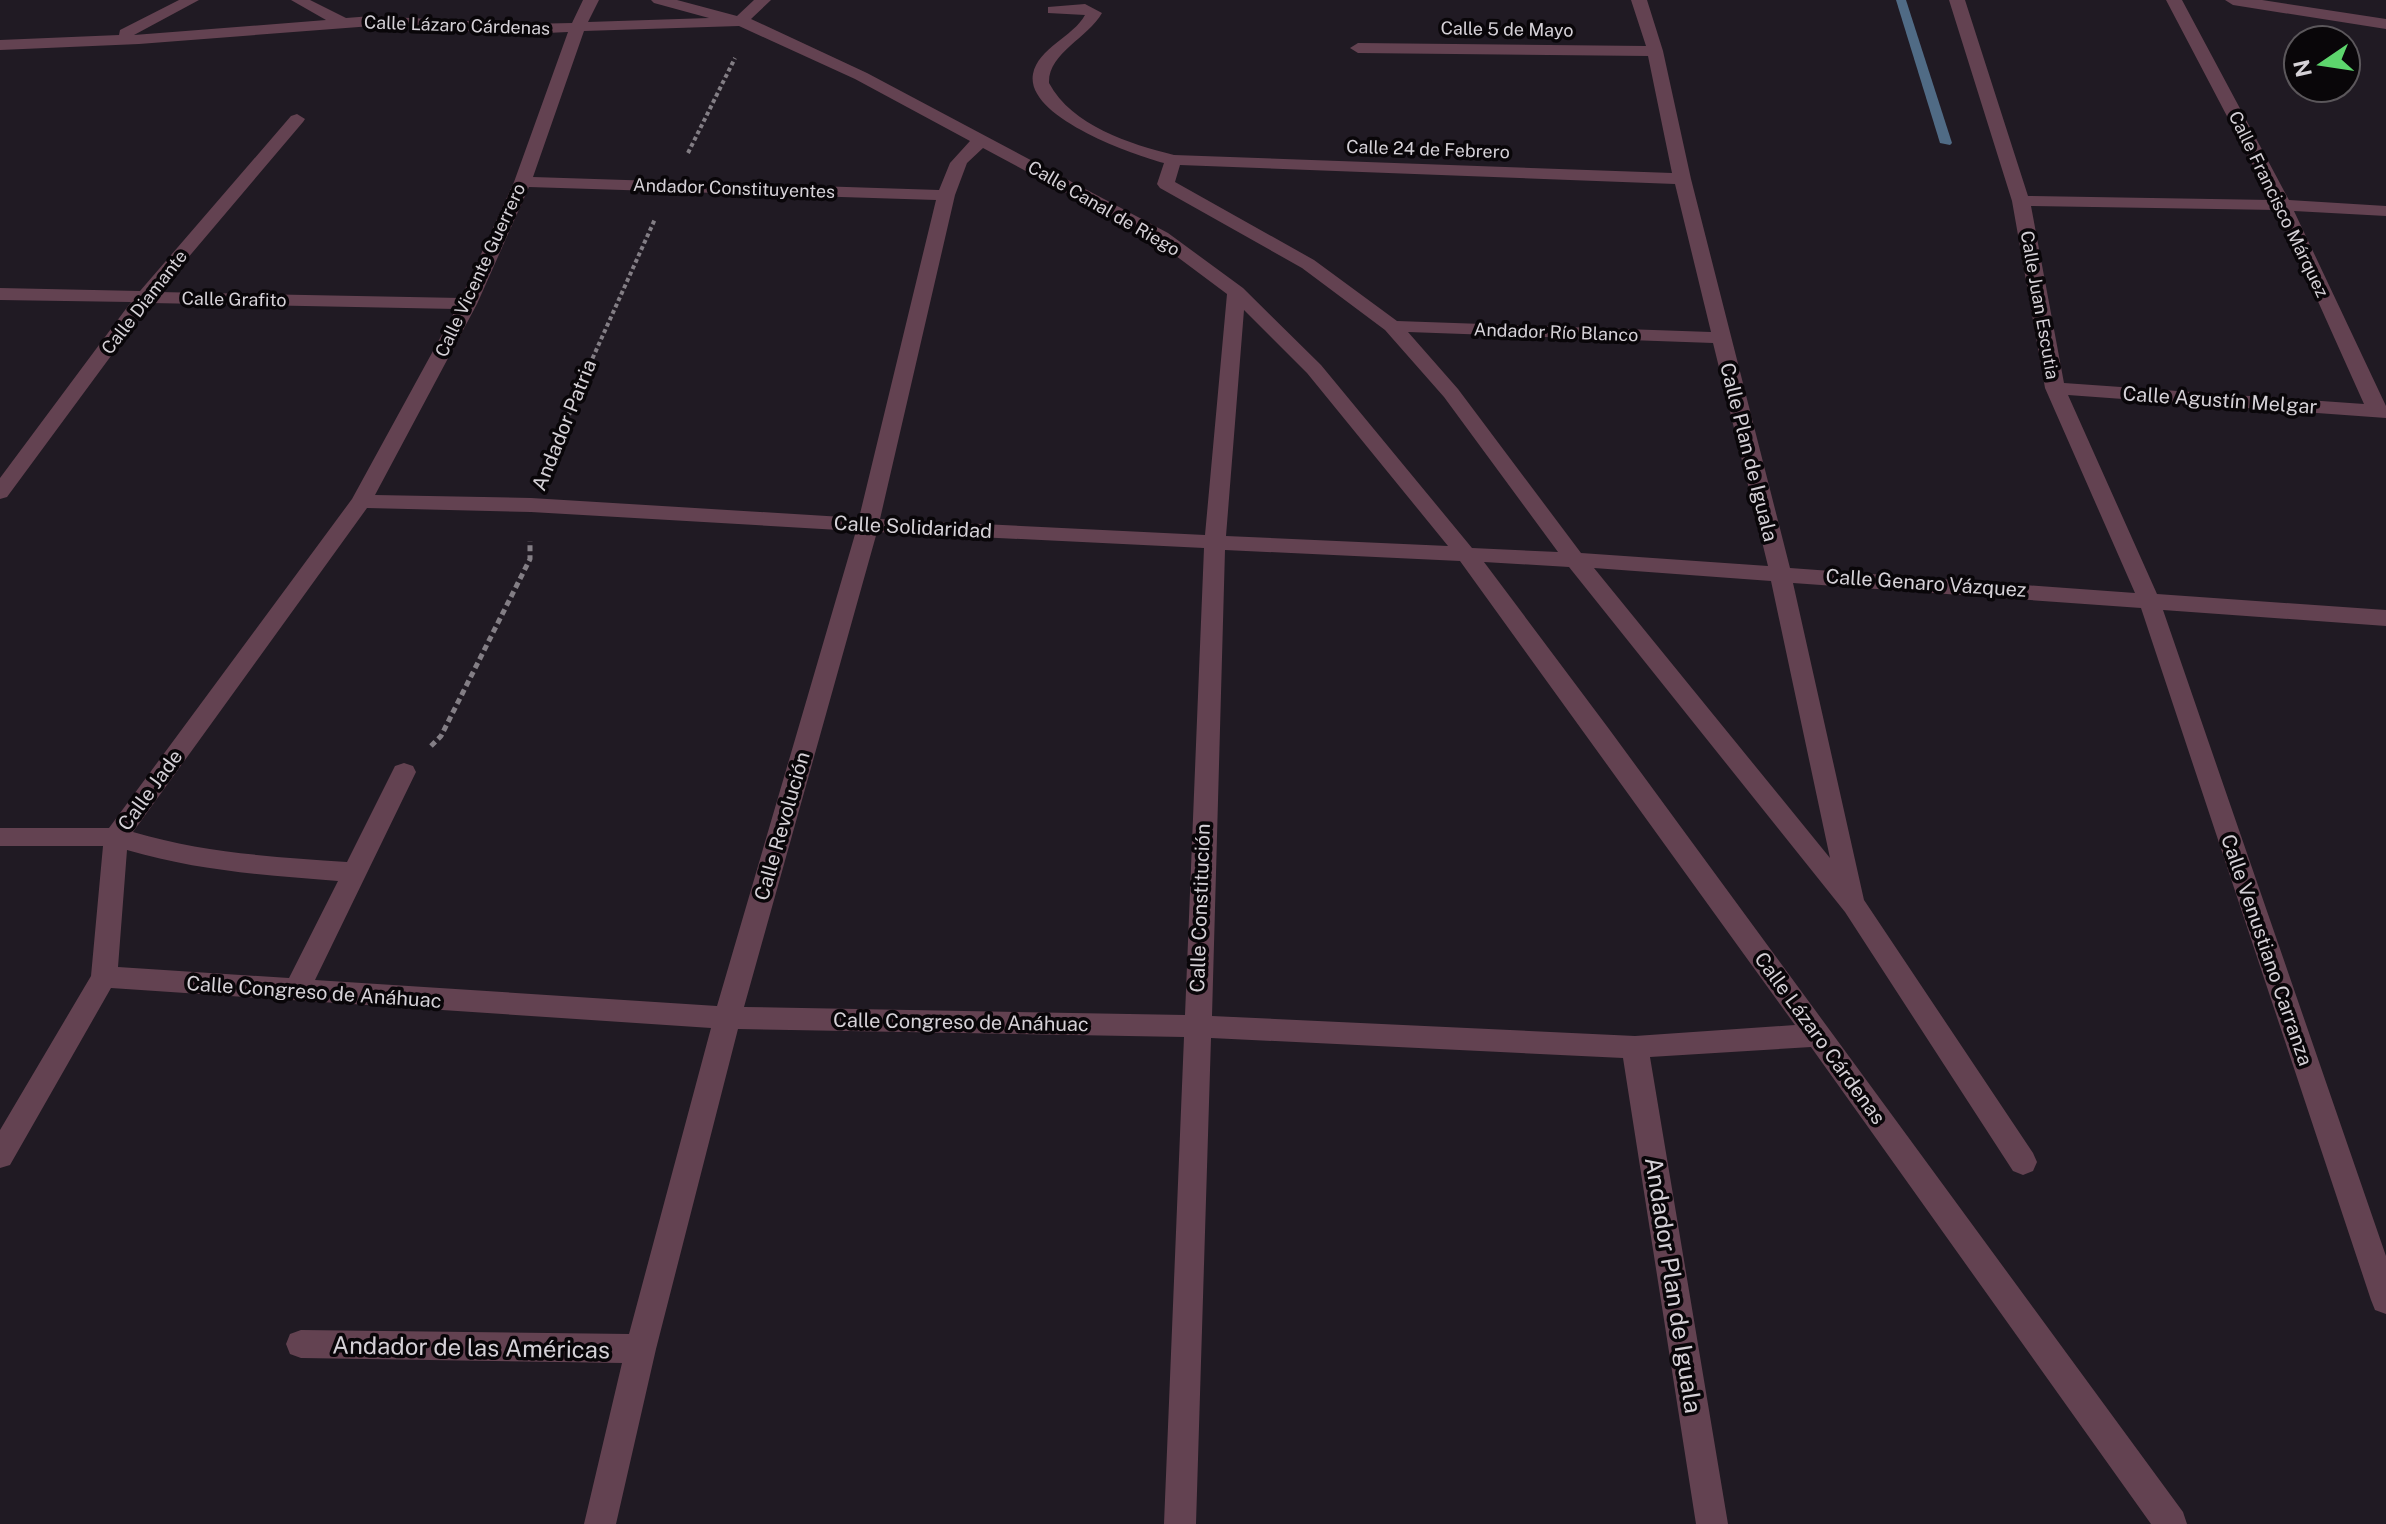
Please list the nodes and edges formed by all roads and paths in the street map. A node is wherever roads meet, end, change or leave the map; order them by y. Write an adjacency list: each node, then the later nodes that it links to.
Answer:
1 (191, 0): 17 (street)
2 (299, 0): 13 (street)
3 (591, 0): 16 (street, Calle Vicente Guerrero)
4 (659, 0): 14 (street, Calle Canal de Riego)
5 (763, 0): 14 (street)
6 (1639, 0): 20 (street, Calle Plan de Iguala)
7 (1957, 0): 28 (street, Calle Juan Escutia)
8 (2174, 0): 29 (street, Calle Francisco Márquez)
9 (2233, 0): 15 (street)
10 (395, 7): 12 (street)
11 (1053, 10): 23 (street)
12 (372, 21): 13 (street, Calle Lázaro Cárdenas); 16 (street, Calle Lázaro Cárdenas)
13 (343, 23): 17 (street, Calle Lázaro Cárdenas)
14 (745, 23): 16 (street, Calle Lázaro Cárdenas); 22 (street, Calle Canal de Riego); 26 (path, Andador Patria)
15 (2386, 24)
16 (577, 28): 25 (street, Calle Vicente Guerrero)
17 (111, 38): 18 (street, Calle Lázaro Cárdenas)
18 (0, 45)
19 (1358, 48): 20 (street, Calle 5 de Mayo)
20 (1655, 51): 24 (street, Calle Plan de Iguala)
21 (297, 119): 33 (street, Calle Diamante)
22 (984, 140): 27 (street, Calle Revolución); 31 (street, Calle Canal de Riego)
23 (1173, 160): 24 (street, Calle 24 de Febrero); 35 (street)
24 (1682, 179): 36 (street, Calle Plan de Iguala)
25 (523, 182): 26 (street, Andador Constituyentes); 34 (street, Calle Vicente Guerrero)
26 (671, 187): 27 (street, Andador Constituyentes); 41 (path, Andador Patria)
27 (946, 195): 42 (street, Calle Revolución)
28 (2021, 201): 29 (street); 37 (street, Calle Juan Escutia)
29 (2283, 205): 30 (street); 38 (street, Calle Francisco Márquez)
30 (2386, 211)
31 (1236, 292): 43 (street, Calle Constitución); 44 (street, Calle Canal de Riego)
32 (0, 294): 33 (street, Calle Grafito)
33 (145, 297): 34 (street, Calle Grafito); 39 (street, Calle Diamante)
34 (468, 304): 40 (street, Calle Vicente Guerrero)
35 (1392, 326): 36 (street, Andador Río Blanco); 45 (street)
36 (1720, 338): 46 (street, Calle Plan de Iguala)
37 (2055, 388): 38 (street, Calle Agustín Melgar); 47 (street, Calle Juan Escutia)
38 (2382, 411)
39 (0, 492)
40 (361, 501): 41 (street, Calle Solidaridad); 51 (street, Calle Jade)
41 (531, 505): 42 (street, Calle Solidaridad); 49 (path, Andador Patria)
42 (868, 525): 43 (street, Calle Solidaridad); 56 (street, Calle Revolución)
43 (1215, 542): 44 (street, Calle Solidaridad); 57 (street, Calle Constitución)
44 (1466, 554): 45 (street, Calle Genaro Vázquez); 58 (street, Calle Lázaro Cárdenas)
45 (1575, 560): 46 (street, Calle Genaro Vázquez); 53 (street)
46 (1780, 572): 47 (street, Calle Genaro Vázquez); 53 (street, Calle Plan de Iguala)
47 (2149, 600): 48 (street, Calle Genaro Vázquez); 62 (street, Calle Venustiano Carranza)
48 (2386, 618)
49 (404, 772): 52 (street)
50 (0, 837): 51 (street)
51 (116, 837): 52 (street); 54 (street, Calle Jade)
52 (354, 872): 55 (street)
53 (1854, 905): 61 (street)
54 (104, 977): 55 (street, Calle Congreso de Anáhuac); 60 (street, Calle Jade)
55 (296, 992): 56 (street, Calle Congreso de Anáhuac)
56 (727, 1018): 57 (street, Calle Congreso de Anáhuac); 64 (street, Calle Revolución)
57 (1197, 1026): 59 (street, Calle Congreso de Anáhuac); 66 (street, Calle Constitución)
58 (1818, 1035): 59 (street, Calle Congreso de Anáhuac); 68 (street, Calle Lázaro Cárdenas)
59 (1635, 1047): 67 (street, Andador Plan de Iguala)
60 (0, 1156)
61 (2023, 1162)
62 (2386, 1300)
63 (301, 1344): 64 (street, Andador de las Américas)
64 (641, 1349): 65 (street, Calle Revolución)
65 (600, 1524)
66 (1180, 1524)
67 (1712, 1524)
68 (2171, 1524)

